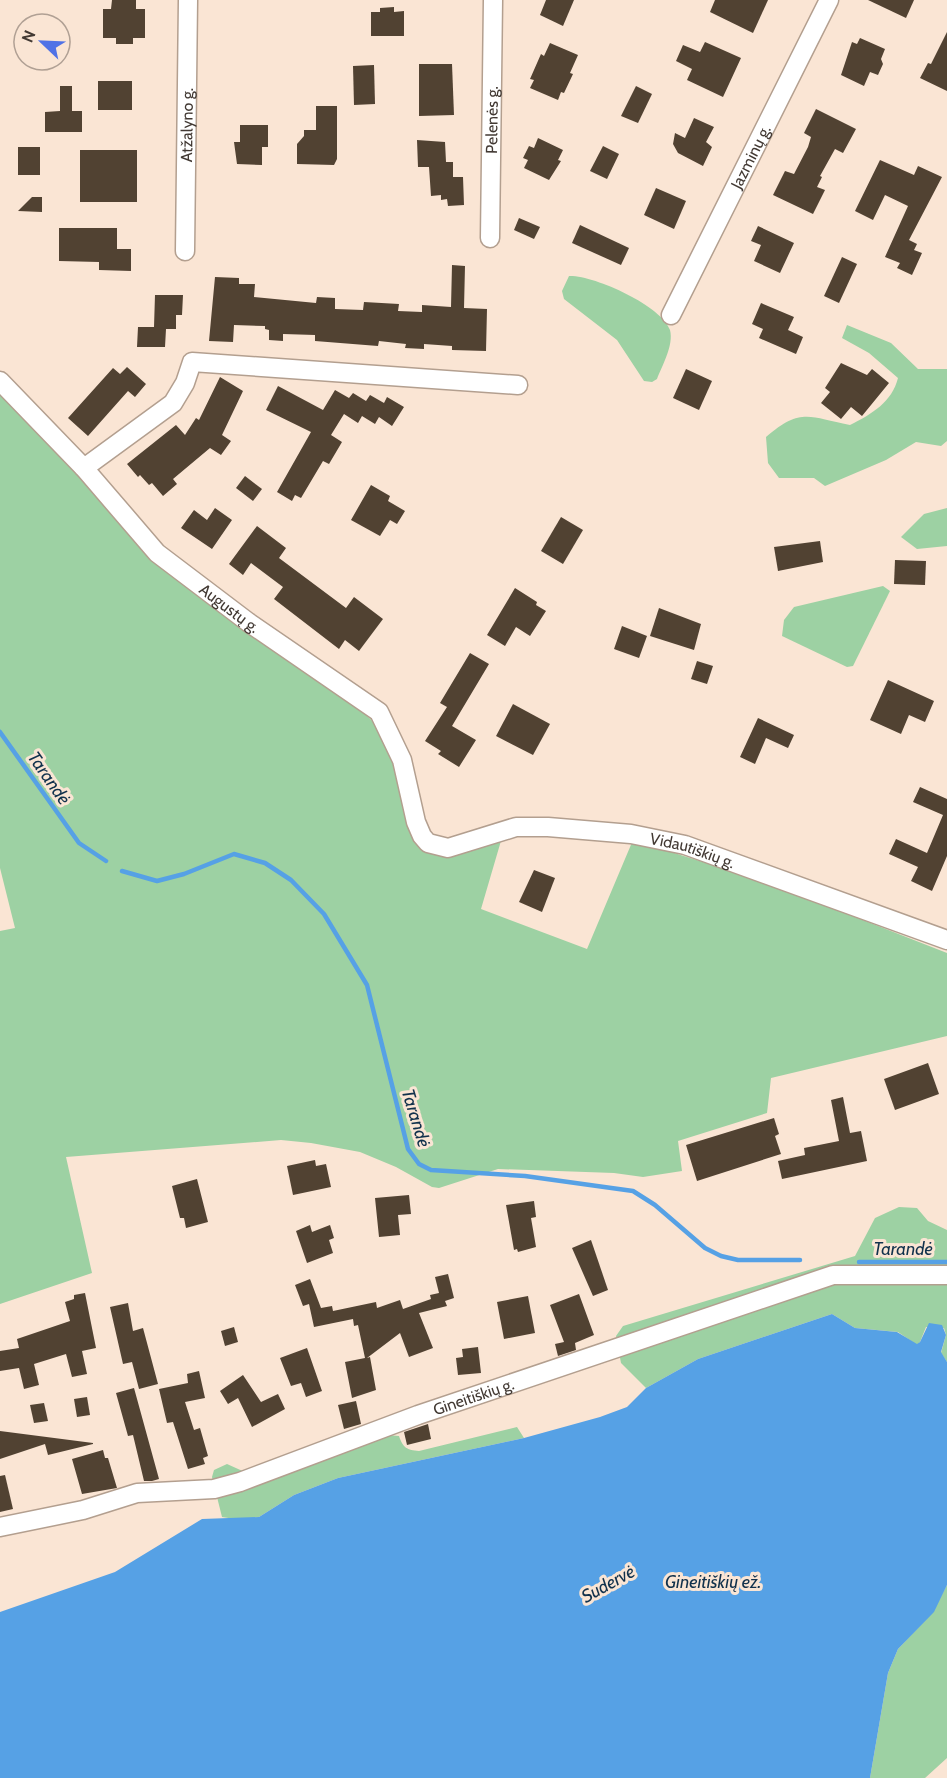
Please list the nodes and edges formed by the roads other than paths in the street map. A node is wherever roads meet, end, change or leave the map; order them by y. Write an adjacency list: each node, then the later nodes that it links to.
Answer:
1 (188, 0): 5 (street, Atžalyno g.)
2 (493, 0): 4 (street, Pelenės g.)
3 (829, 0): 6 (street, Jazminų g.)
4 (490, 238)
5 (185, 251)
6 (671, 315)
7 (0, 381): 9 (street, Augustų g.)
8 (518, 385): 9 (street)
9 (84, 468): 10 (street, Augustų g.)
10 (428, 843): 11 (street, Vidautiškių g.)
11 (947, 940)
12 (947, 1275): 13 (street, Gineitiškių g.)
13 (0, 1527)

